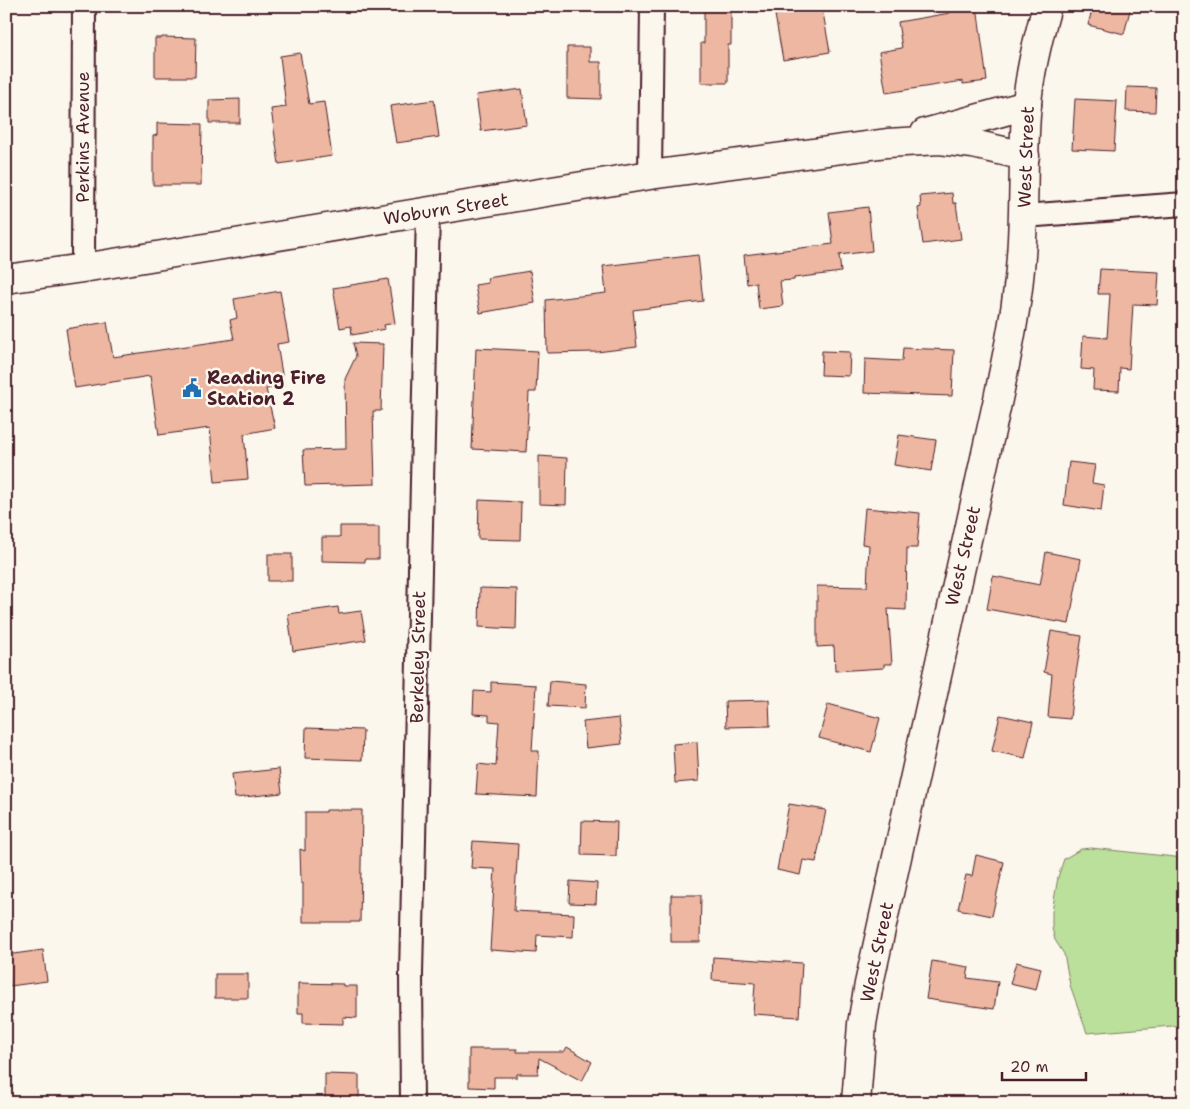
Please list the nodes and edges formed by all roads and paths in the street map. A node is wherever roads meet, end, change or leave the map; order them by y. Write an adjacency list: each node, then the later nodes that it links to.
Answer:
1 (84, 6): 11 (street, Perkins Avenue)
2 (652, 6): 7 (street)
3 (1047, 6): 4 (street, West Street)
4 (1027, 105): 5 (street, Woburn Street); 6 (street, West Street)
5 (887, 142): 6 (street, Woburn Street); 7 (street, Woburn Street)
6 (1025, 156): 10 (street, West Street)
7 (650, 175): 9 (street, Woburn Street)
8 (1184, 204): 10 (street)
9 (428, 212): 11 (street, Woburn Street); 13 (street, Berkeley Street)
10 (1024, 216): 14 (street, West Street)
11 (83, 268): 12 (street, Woburn Street)
12 (6, 279)
13 (412, 1103)
14 (856, 1103)

